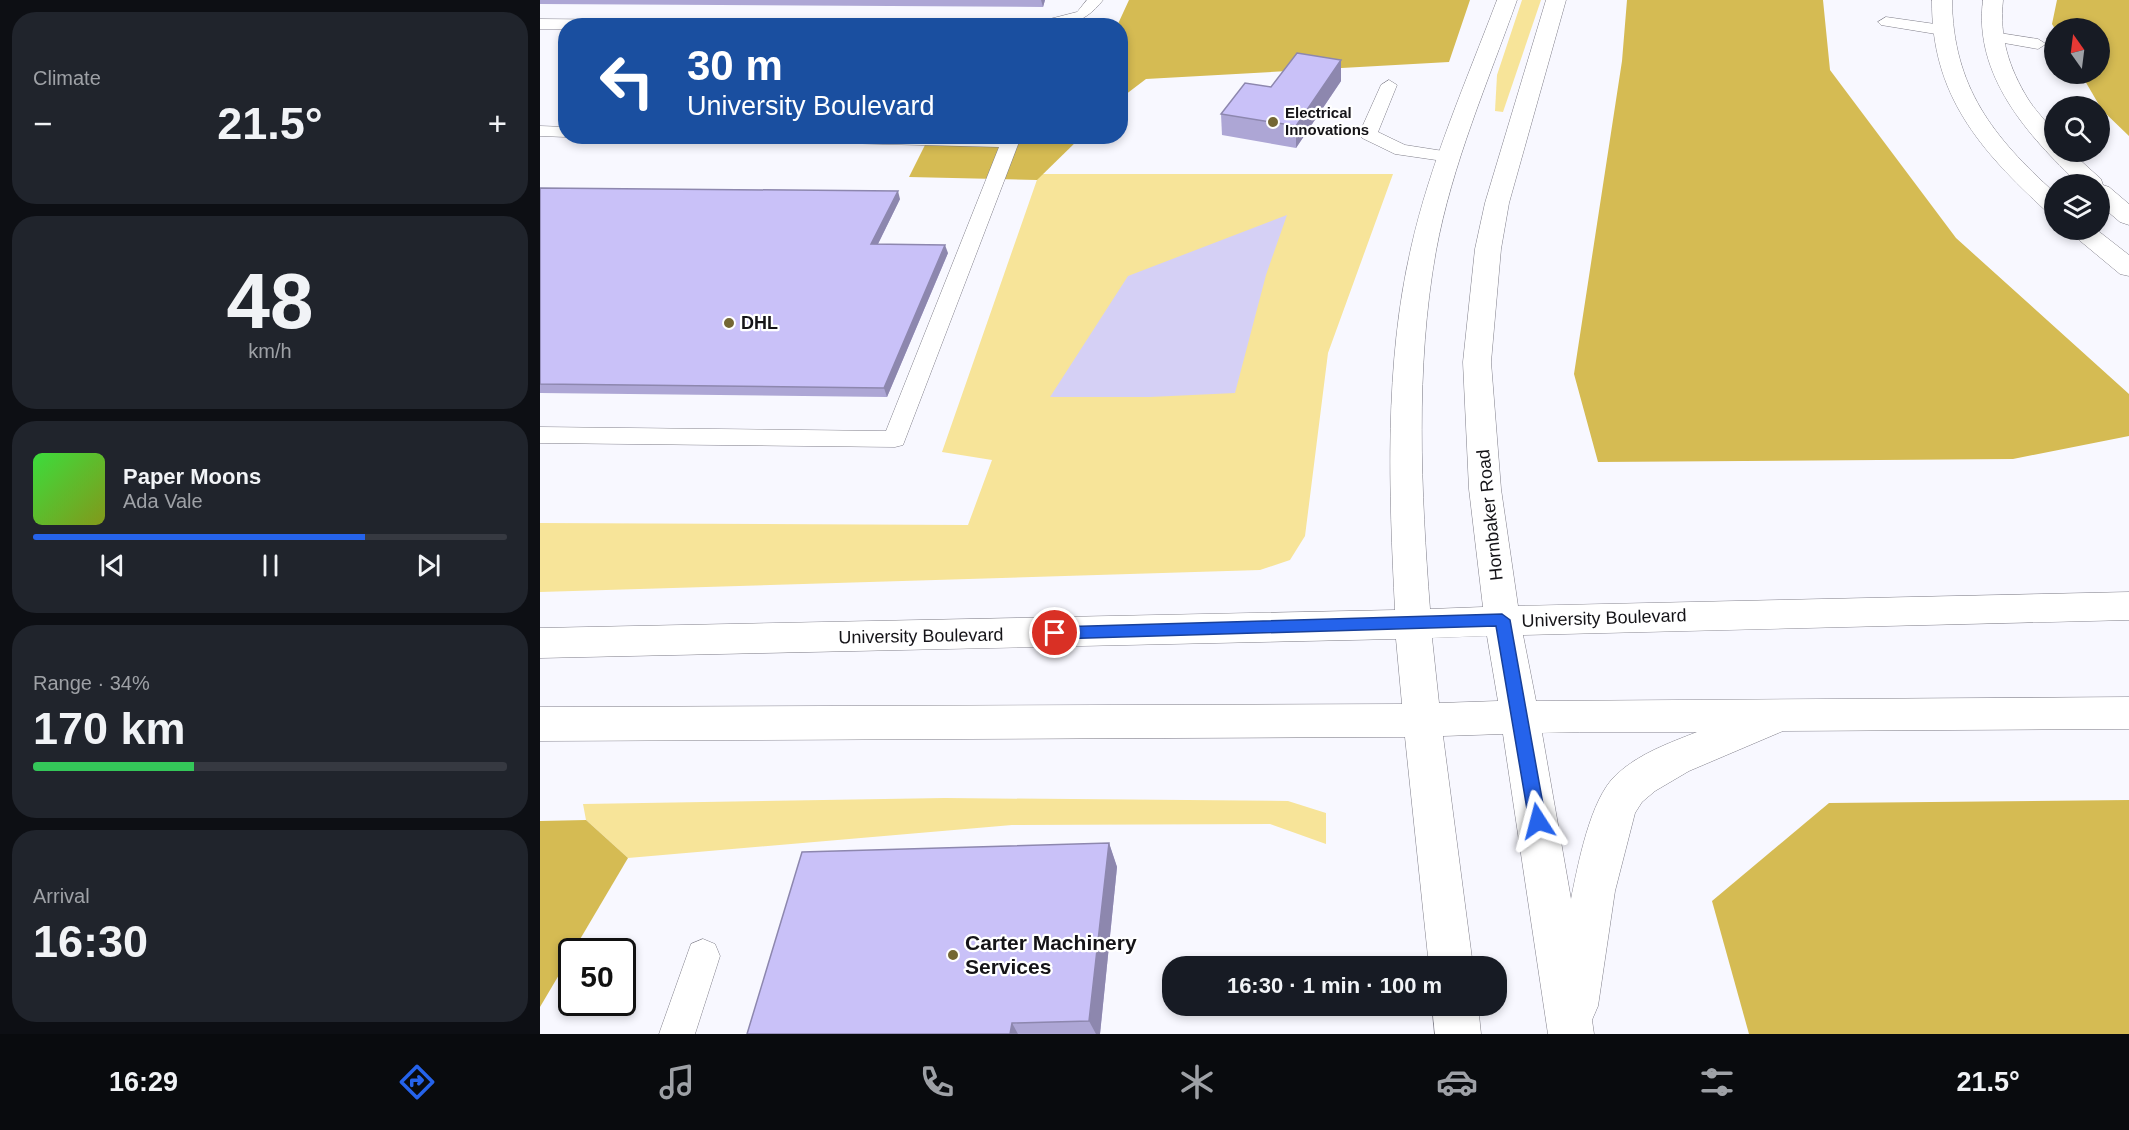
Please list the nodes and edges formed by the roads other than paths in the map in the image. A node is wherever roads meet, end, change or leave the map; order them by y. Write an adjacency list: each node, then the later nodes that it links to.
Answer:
1 (1095, 0): 6 (lane)
2 (1507, 0): 17 (main road)
3 (1556, 0): 27 (main road, Hornbaker Road)
4 (1942, 0): 10 (main road)
5 (1993, 0): 10 (main road)
6 (1071, 18)
7 (1886, 22): 10 (lane)
8 (540, 24): 9 (lane)
9 (558, 24)
10 (1967, 34): 11 (lane); 15 (main road); 20 (main road)
11 (2038, 44)
12 (1389, 85): 17 (lane)
13 (540, 131): 14 (lane)
14 (558, 132)
15 (2044, 133)
16 (1009, 144): 25 (lane)
17 (1450, 157): 28 (main road)
18 (2069, 162): 19 (main road)
19 (2081, 174)
20 (2044, 196)
21 (2110, 201): 22 (main road)
22 (2129, 217)
23 (2094, 240): 24 (main road)
24 (2129, 268)
25 (540, 435)
26 (2129, 606): 27 (main road, University Boulevard)
27 (1502, 620): 28 (main road, University Boulevard); 33 (main road, Hornbaker Road)
28 (1413, 624): 29 (main road, University Boulevard); 32 (main road)
29 (540, 643)
30 (2129, 712): 31 (main road)
31 (1786, 716): 33 (main road); 38 (main road)
32 (1424, 718): 33 (main road); 34 (main road); 36 (main road)
33 (1520, 718): 38 (main road, Hornbaker Road)
34 (540, 724)
35 (703, 956): 39 (lane)
36 (1449, 956)
37 (1456, 1016): 40 (main road)
38 (1571, 1033)
39 (677, 1034)
40 (1458, 1034)

